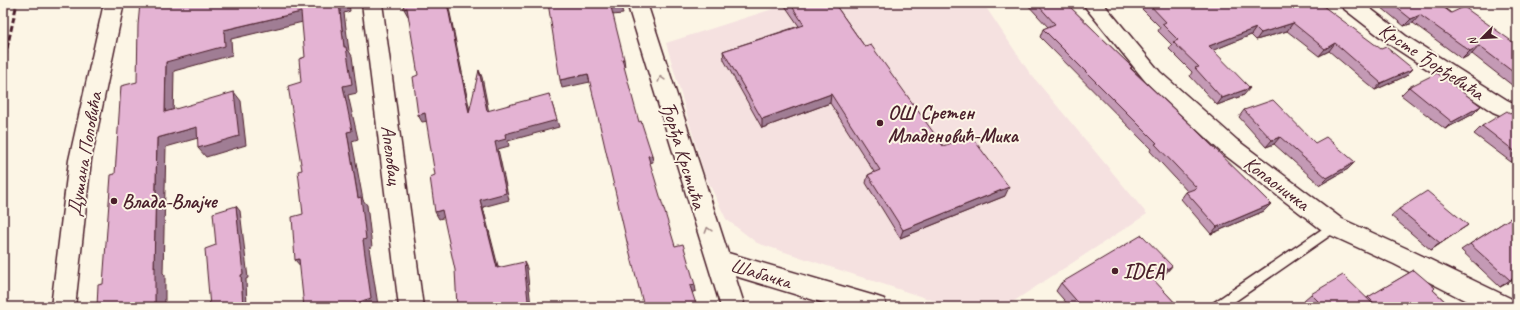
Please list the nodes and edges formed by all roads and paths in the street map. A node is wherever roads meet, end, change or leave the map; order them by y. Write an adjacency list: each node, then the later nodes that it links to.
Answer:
1 (114, 3): 9 (street, Душана Поповића)
2 (372, 3): 10 (street, Апеловац)
3 (636, 3): 8 (street, Ђорђа Крстића, one-way to 3)
4 (1092, 3): 7 (street, Копаоничка)
5 (1350, 3): 6 (street, Крсте Ђорђевића)
6 (1517, 114)
7 (1334, 226): 13 (lane); 14 (street, Копаоничка)
8 (717, 260): 11 (street, Ђорђа Крстића); 12 (street, Шабачка)
9 (63, 307)
10 (412, 307)
11 (733, 307)
12 (874, 307)
13 (1217, 307)
14 (1503, 307)

